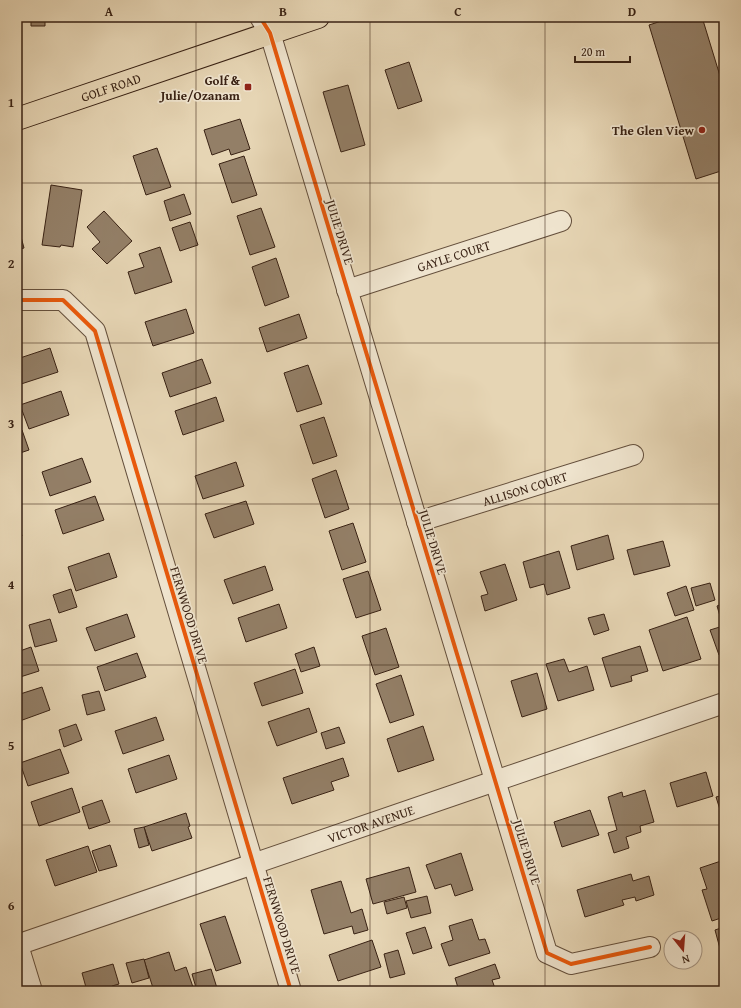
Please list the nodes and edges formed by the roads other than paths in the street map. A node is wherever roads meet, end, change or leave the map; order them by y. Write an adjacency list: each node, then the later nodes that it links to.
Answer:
1 (318, 17): 2 (main road, GOLF ROAD)
2 (265, 25): 3 (main road, GOLF ROAD); 5 (street, JULIE DRIVE)
3 (17, 119)
4 (561, 221): 5 (street, GAYLE COURT)
5 (347, 290): 8 (street, JULIE DRIVE)
6 (17, 300): 11 (street, FERNWOOD DRIVE)
7 (633, 455): 8 (street, ALLISON COURT)
8 (417, 522): 10 (street, JULIE DRIVE)
9 (724, 703): 10 (street, VICTOR AVENUE)
10 (494, 781): 11 (street, VICTOR AVENUE); 13 (street, JULIE DRIVE)
11 (253, 864): 12 (street, VICTOR AVENUE); 15 (street, FERNWOOD DRIVE)
12 (17, 944): 14 (street)
13 (650, 947)
14 (32, 991)
15 (291, 991)

